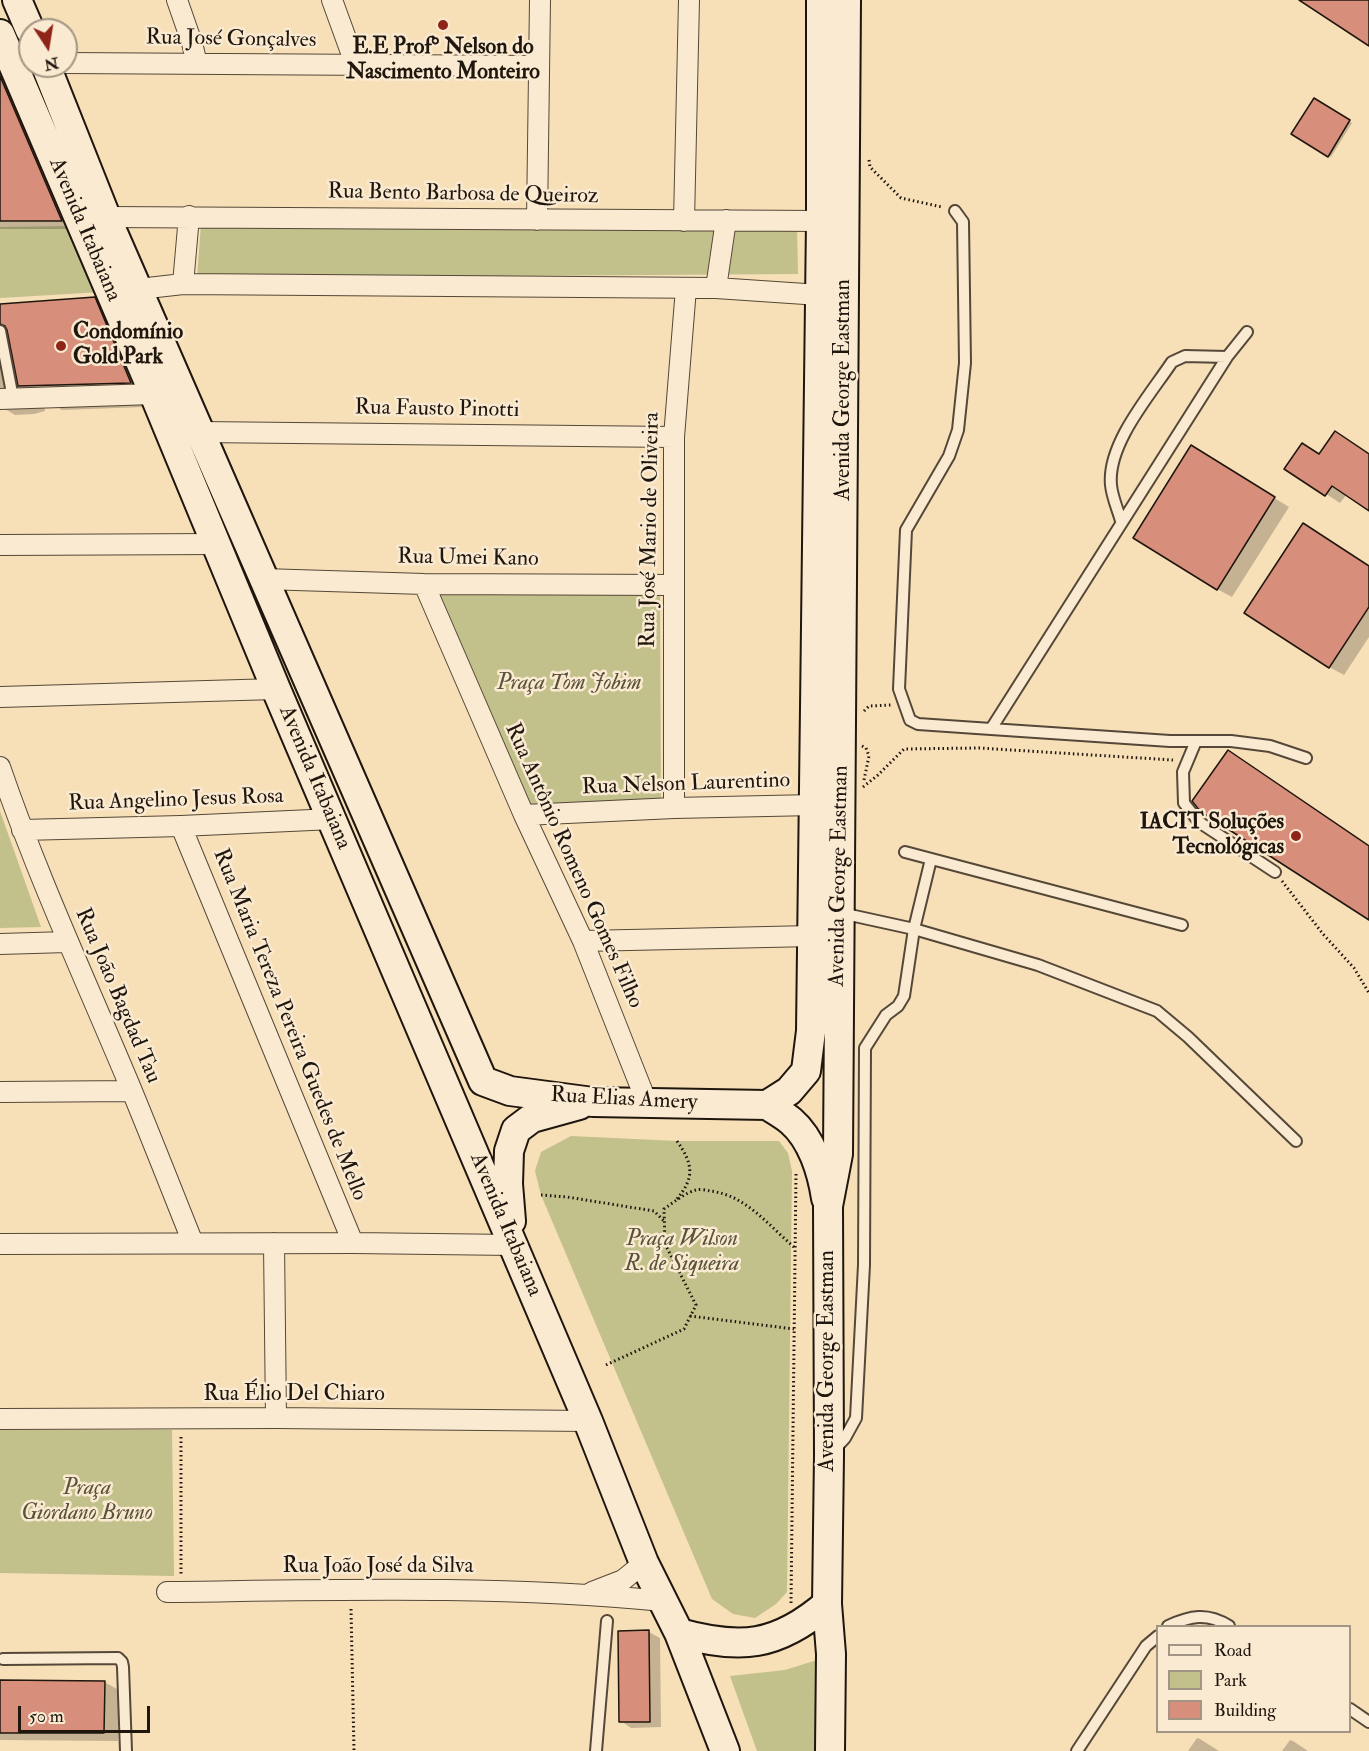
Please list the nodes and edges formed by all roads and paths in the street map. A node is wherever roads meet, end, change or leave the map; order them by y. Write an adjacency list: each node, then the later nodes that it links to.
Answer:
1 (17, 0): 8 (main road)
2 (177, 0): 11 (street)
3 (332, 0): 12 (street)
4 (540, 0): 13 (street)
5 (689, 0): 21 (street)
6 (821, 0): 22 (main road, Avenida George Eastman)
7 (846, 0): 58 (main road, Avenida George Eastman)
8 (25, 18)
9 (0, 34): 31 (main road, Avenida Itabaiana)
10 (78, 63): 11 (street, Rua José Gonçalves)
11 (197, 64): 12 (street, Rua José Gonçalves)
12 (356, 66): 13 (street, Rua José Gonçalves)
13 (538, 66): 19 (street)
14 (51, 78): 18 (main road, Avenida Itabaiana)
15 (868, 155): 16 (path)
16 (955, 211): 43 (lane)
17 (189, 216): 18 (street, Rua Bento Barbosa de Queiroz); 19 (street, Rua Bento Barbosa de Queiroz); 23 (street)
18 (106, 217): 26 (main road, Avenida Itabaiana)
19 (537, 220): 21 (street, Rua Bento Barbosa de Queiroz)
20 (726, 220): 21 (street, Rua Bento Barbosa de Queiroz); 22 (street, Rua Bento Barbosa de Queiroz); 25 (street)
21 (684, 221)
22 (821, 221): 27 (main road, Avenida George Eastman)
23 (183, 285): 24 (street); 26 (street)
24 (686, 288): 25 (street); 34 (street, Rua José Mario de Oliveira)
25 (717, 288): 27 (street)
26 (139, 289): 33 (main road, Avenida Itabaiana)
27 (820, 295): 49 (main road, Avenida George Eastman)
28 (0, 332): 32 (lane)
29 (1247, 332): 30 (lane)
30 (1227, 357): 35 (lane); 35 (lane)
31 (154, 394): 32 (street); 36 (main road, Avenida Itabaiana)
32 (7, 399)
33 (199, 432): 34 (street, Rua Fausto Pinotti); 38 (main road, Avenida Itabaiana)
34 (674, 437): 40 (street, Rua José Mario de Oliveira)
35 (1121, 521): 43 (lane)
36 (216, 544): 37 (street); 41 (main road, Avenida Itabaiana)
37 (0, 545)
38 (263, 579): 39 (street, Rua Umei Kano); 66 (main road, Avenida Itabaiana)
39 (423, 584): 40 (street, Rua Umei Kano); 51 (street, Rua Antônio Romeno Gomes Filho)
40 (674, 585): 50 (street, Rua José Mario de Oliveira)
41 (276, 689): 42 (street); 52 (main road, Avenida Itabaiana)
42 (0, 697)
43 (991, 729): 44 (lane)
44 (1196, 741): 46 (lane); 47 (lane)
45 (857, 744): 47 (path)
46 (1306, 758)
47 (1187, 761): 57 (lane)
48 (0, 767): 54 (street, Rua João Bagdad Tau)
49 (814, 805): 50 (street, Rua Nelson Laurentino); 61 (main road, Avenida George Eastman)
50 (674, 808): 51 (street, Rua Nelson Laurentino)
51 (524, 815): 63 (street, Rua Antônio Romeno Gomes Filho)
52 (333, 819): 53 (street, Rua Angelino Jesus Rosa); 83 (main road, Avenida Itabaiana)
53 (181, 826): 54 (street, Rua Angelino Jesus Rosa); 80 (street, Rua Maria Tereza Pereira Guedes de Mello)
54 (22, 830): 62 (street, Rua João Bagdad Tau)
55 (905, 852): 56 (lane)
56 (931, 859): 59 (lane); 60 (lane)
57 (1275, 873): 65 (path)
58 (840, 913): 60 (lane); 77 (main road, Avenida George Eastman)
59 (1182, 925)
60 (914, 929): 73 (lane); 92 (lane)
61 (813, 936): 63 (street); 71 (main road, Avenida George Eastman)
62 (67, 942): 64 (street); 67 (street, Rua João Bagdad Tau)
63 (583, 942): 70 (street, Rua Antônio Romeno Gomes Filho)
64 (0, 944)
65 (1369, 993)
66 (483, 1081): 69 (main road, Rua Elias Amery)
67 (132, 1091): 68 (street); 82 (street, Rua João Bagdad Tau)
68 (0, 1092)
69 (593, 1102): 70 (main road, Rua Elias Amery); 83 (main road)
70 (647, 1103): 71 (main road, Rua Elias Amery)
71 (767, 1105): 77 (main road)
72 (677, 1141): 76 (path)
73 (1296, 1141)
74 (796, 1165): 84 (path)
75 (541, 1195): 78 (path)
76 (676, 1200): 78 (path); 84 (path)
77 (828, 1206): 92 (main road, Avenida George Eastman)
78 (664, 1221): 85 (path)
79 (274, 1243): 80 (street); 82 (street); 89 (street)
80 (353, 1243): 83 (street)
81 (0, 1244): 82 (street)
82 (193, 1244)
83 (513, 1245): 91 (main road, Avenida Itabaiana)
84 (795, 1248): 86 (path)
85 (690, 1316): 86 (path); 87 (path)
86 (794, 1329): 98 (path)
87 (606, 1365)
88 (180, 1418): 89 (street, Rua Élio Del Chiaro); 90 (street, Rua Élio Del Chiaro); 95 (path)
89 (276, 1418): 91 (street, Rua Élio Del Chiaro)
90 (0, 1419)
91 (588, 1421): 93 (main road, Avenida Itabaiana)
92 (829, 1455): 99 (main road, Avenida George Eastman)
93 (644, 1563): 96 (street, Rua João José da Silva); 97 (main road)
94 (350, 1590): 95 (street, Rua João José da Silva); 96 (street, Rua João José da Silva); 109 (path)
95 (174, 1591)
96 (588, 1594): 97 (street, Rua João José da Silva)
97 (663, 1601): 103 (main road)
98 (791, 1603)
99 (827, 1604): 103 (main road); 112 (main road, Avenida George Eastman)
100 (607, 1621): 110 (lane)
101 (1170, 1625): 102 (lane)
102 (1228, 1625)
103 (679, 1633): 111 (main road)
104 (1156, 1638): 113 (lane)
105 (3, 1659): 108 (lane)
106 (1351, 1710): 107 (lane)
107 (1369, 1722)
108 (126, 1751)
109 (354, 1751)
110 (596, 1751)
111 (725, 1751)
112 (830, 1751)
113 (1077, 1751)

